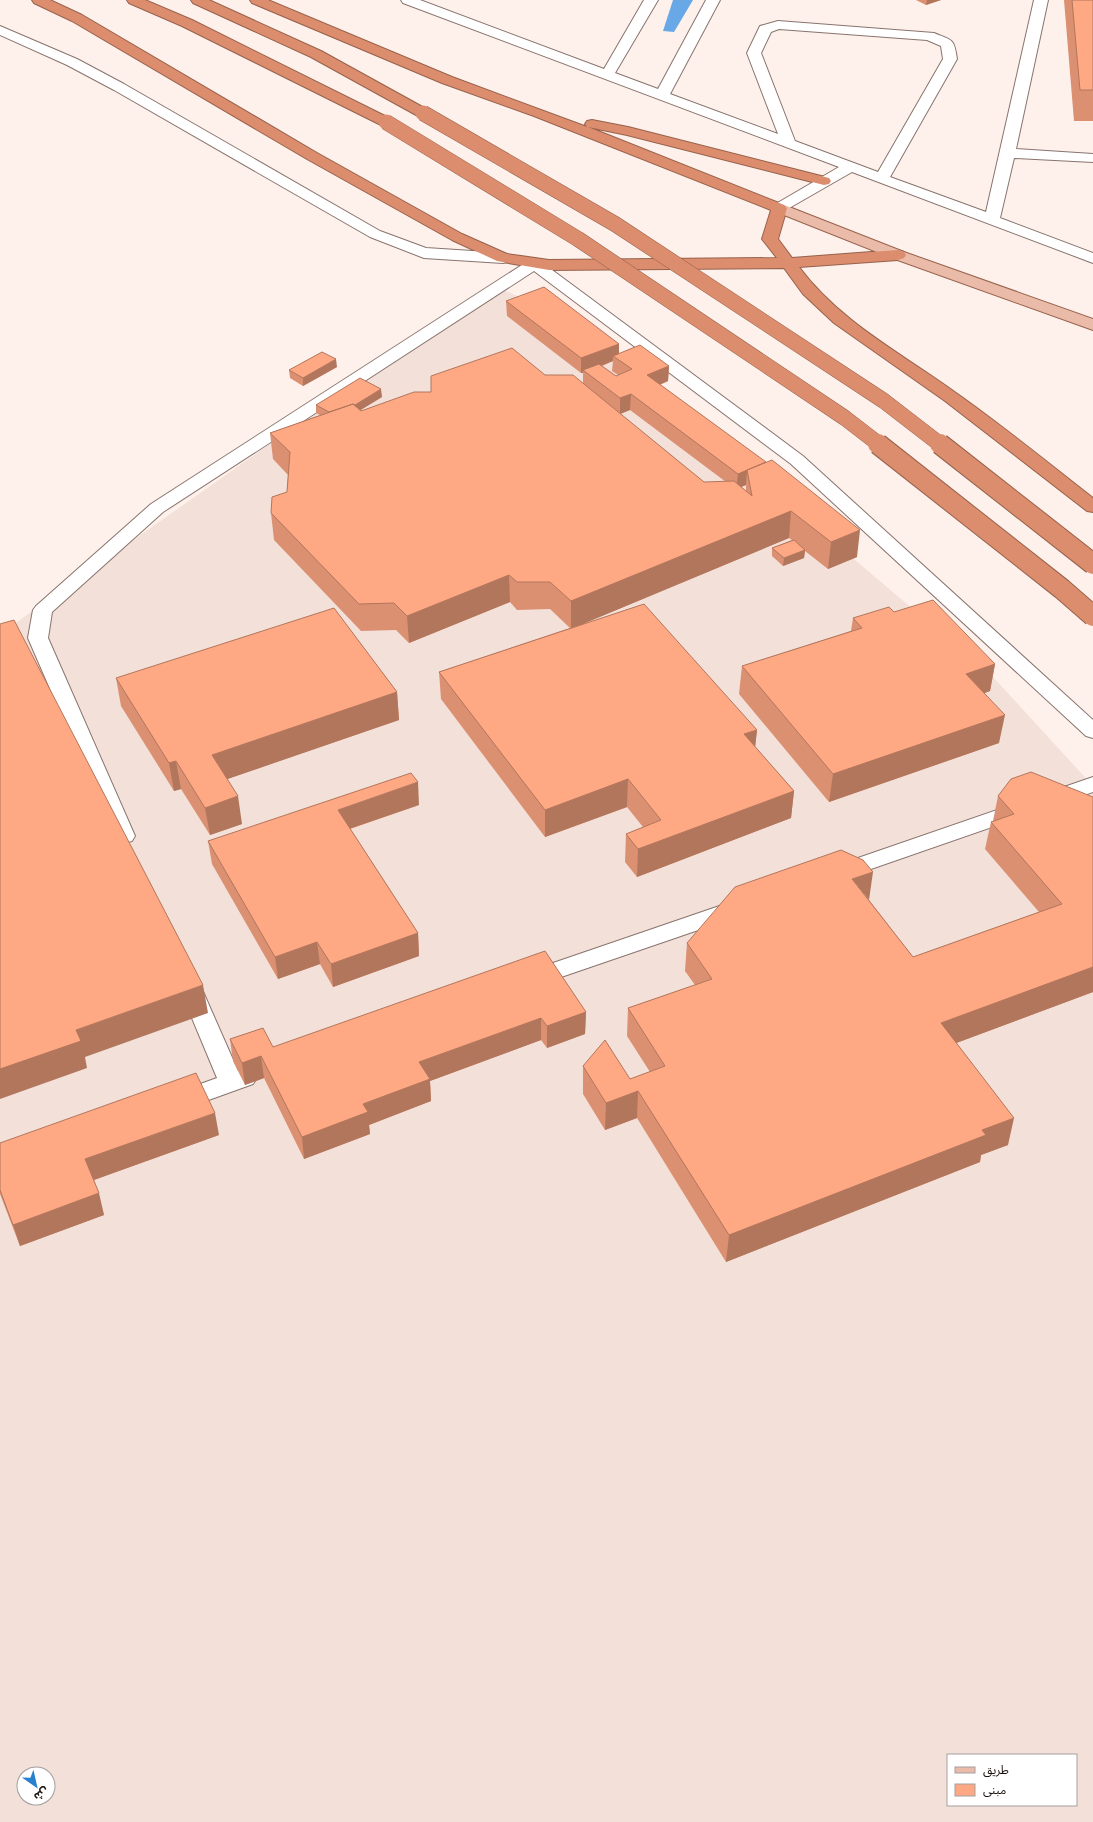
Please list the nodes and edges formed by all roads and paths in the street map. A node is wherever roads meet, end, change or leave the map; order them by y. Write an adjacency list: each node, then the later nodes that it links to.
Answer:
1 (39, 0): 22 (highway)
2 (134, 0): 29 (highway, bridge)
3 (198, 0): 28 (highway, bridge)
4 (257, 0): 12 (highway)
5 (408, 0): 10 (street)
6 (651, 0): 10 (street)
7 (714, 0): 11 (street)
8 (1041, 0): 14 (street)
9 (0, 30): 22 (street)
10 (607, 75): 11 (street)
11 (662, 96): 13 (street)
12 (539, 113): 18 (highway); 19 (highway)
13 (789, 144): 16 (street); 17 (street)
14 (1008, 153): 15 (street); 20 (street)
15 (1093, 158)
16 (850, 167): 17 (street); 18 (street)
17 (882, 178): 20 (street)
18 (824, 181): 19 (street)
19 (779, 208): 21 (main road); 24 (highway)
20 (992, 219): 23 (street)
21 (898, 255): 24 (highway); 26 (main road)
22 (503, 258): 25 (highway)
23 (1093, 258)
24 (788, 263): 25 (highway); 27 (highway)
25 (534, 264): 30 (street); 32 (street)
26 (1093, 325)
27 (1093, 507)
28 (1093, 564)
29 (1093, 616)
30 (1093, 731)
31 (1093, 784): 33 (street)
32 (130, 850)
33 (821, 879)
34 (753, 902): 36 (street)
35 (184, 974): 38 (street)
36 (511, 986)
37 (262, 1073): 38 (street)
38 (231, 1083): 39 (street)
39 (157, 1109)

